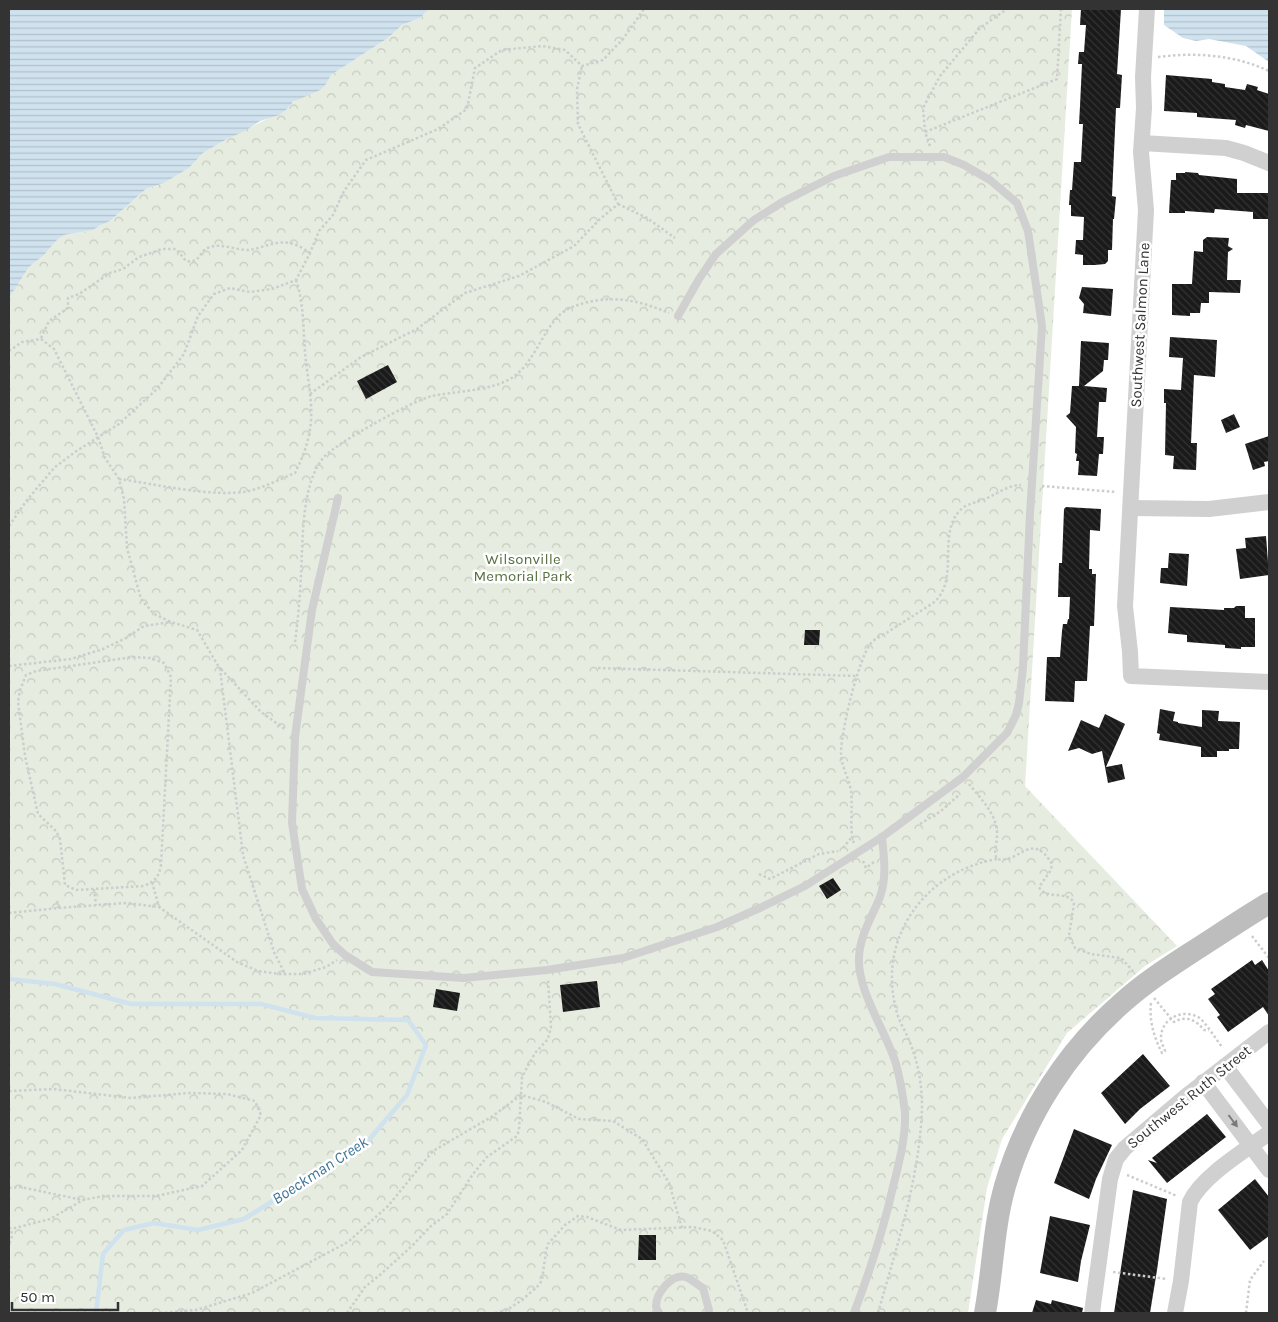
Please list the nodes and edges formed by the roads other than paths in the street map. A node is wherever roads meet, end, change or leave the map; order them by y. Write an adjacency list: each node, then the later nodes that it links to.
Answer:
1 (1147, 9): 2 (street, Southwest Salmon Lane)
2 (1142, 143): 3 (street); 7 (street, Southwest Salmon Lane)
3 (1269, 164)
4 (678, 316): 9 (lane)
5 (338, 498): 9 (lane)
6 (1269, 502): 7 (street)
7 (1131, 508): 8 (street, Southwest Salmon Lane)
8 (1269, 682)
9 (882, 837): 20 (lane)
10 (1269, 903): 21 (street)
11 (1269, 1032): 12 (street, Southwest Ruth Street)
12 (1226, 1060): 13 (street, Southwest Ruth Street); 14 (street)
13 (1203, 1082): 16 (street, one-way to 16); 22 (street, Southwest Ruth Street)
14 (1269, 1124)
15 (1269, 1133): 16 (street)
16 (1252, 1146): 17 (street); 23 (street)
17 (1269, 1170)
18 (659, 1313): 19 (lane)
19 (708, 1313)
20 (854, 1313)
21 (984, 1313)
22 (1092, 1313)
23 (1175, 1313)

